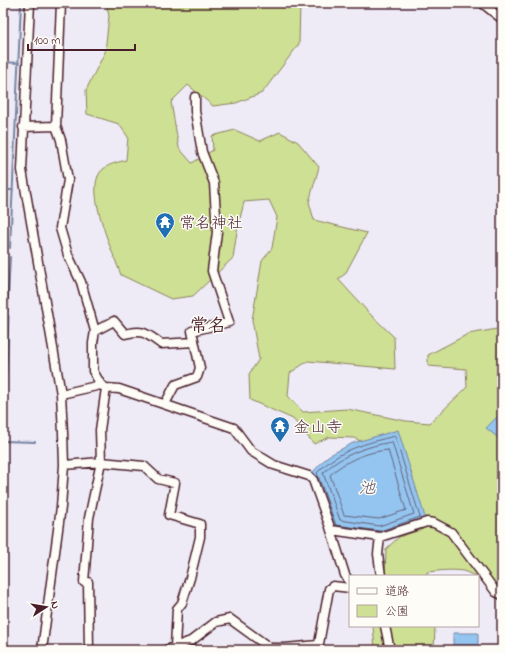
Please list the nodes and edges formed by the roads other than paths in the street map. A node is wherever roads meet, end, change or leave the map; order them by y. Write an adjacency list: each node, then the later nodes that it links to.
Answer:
1 (30, 3): 7 (street)
2 (61, 3): 6 (street)
3 (482, 3): 4 (street)
4 (502, 19)
5 (195, 97): 9 (street)
6 (56, 126): 7 (street); 8 (street)
7 (23, 127): 11 (street)
8 (95, 332): 9 (street); 10 (street)
9 (194, 342): 12 (street)
10 (103, 386): 11 (street); 12 (street); 13 (street)
11 (61, 394): 14 (street)
12 (165, 404): 15 (street)
13 (101, 462): 14 (street); 22 (street); 25 (street)
14 (64, 465): 24 (street)
15 (331, 530): 16 (street); 18 (street)
16 (380, 537): 17 (street); 20 (street)
17 (381, 575)
18 (349, 581)
19 (349, 588): 23 (street)
20 (502, 595)
21 (385, 627): 27 (street)
22 (175, 647): 23 (street); 26 (street)
23 (318, 647)
24 (42, 650)
25 (89, 650)
26 (166, 650)
27 (390, 650)

